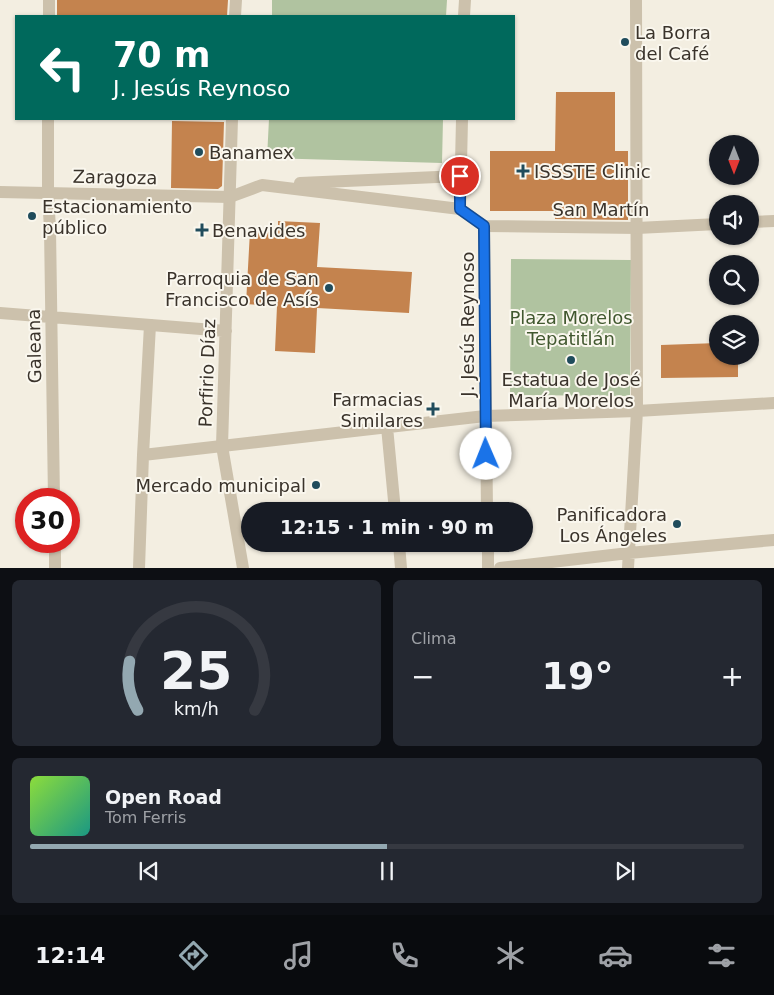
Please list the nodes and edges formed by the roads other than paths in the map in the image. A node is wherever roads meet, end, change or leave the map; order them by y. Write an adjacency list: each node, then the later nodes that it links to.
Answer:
1 (49, 0): 5 (street)
2 (236, 0): 6 (street)
3 (465, 0): 7 (street)
4 (636, 0): 21 (street)
5 (49, 15)
6 (235, 15)
7 (464, 15)
8 (48, 120): 14 (street, Galeana)
9 (232, 120): 15 (street, Porfirio Díaz)
10 (462, 120): 11 (street)
11 (460, 176): 12 (street); 16 (street)
12 (262, 185): 15 (street); 16 (street)
13 (0, 192): 14 (street, Zaragoza)
14 (48, 194): 15 (street, Zaragoza); 23 (street, Galeana)
15 (230, 197): 25 (street, Porfirio Díaz)
16 (460, 209): 20 (street, J. Jesús Reynoso)
17 (774, 221): 18 (street)
18 (759, 222)
19 (709, 224): 21 (street, San Martín)
20 (484, 226): 21 (street, San Martín); 28 (street, J. Jesús Reynoso)
21 (637, 228): 27 (street)
22 (0, 313): 23 (street)
23 (51, 317): 24 (street); 32 (street, Galeana)
24 (150, 325): 25 (street); 31 (street)
25 (226, 331): 30 (street, Porfirio Díaz)
26 (774, 403): 27 (street)
27 (637, 411): 28 (street); 39 (street)
28 (485, 416): 29 (street); 34 (street, J. Jesús Reynoso)
29 (386, 427): 30 (street); 33 (street)
30 (222, 446): 31 (street); 42 (street, Porfirio Díaz)
31 (143, 455): 41 (street)
32 (54, 488)
33 (395, 502)
34 (487, 502)
35 (774, 540): 39 (street)
36 (400, 552): 43 (street)
37 (488, 552): 44 (street)
38 (55, 553): 40 (street)
39 (629, 553): 45 (street); 46 (street)
40 (56, 568)
41 (139, 568)
42 (243, 568)
43 (401, 568)
44 (488, 568)
45 (500, 568)
46 (628, 568)

